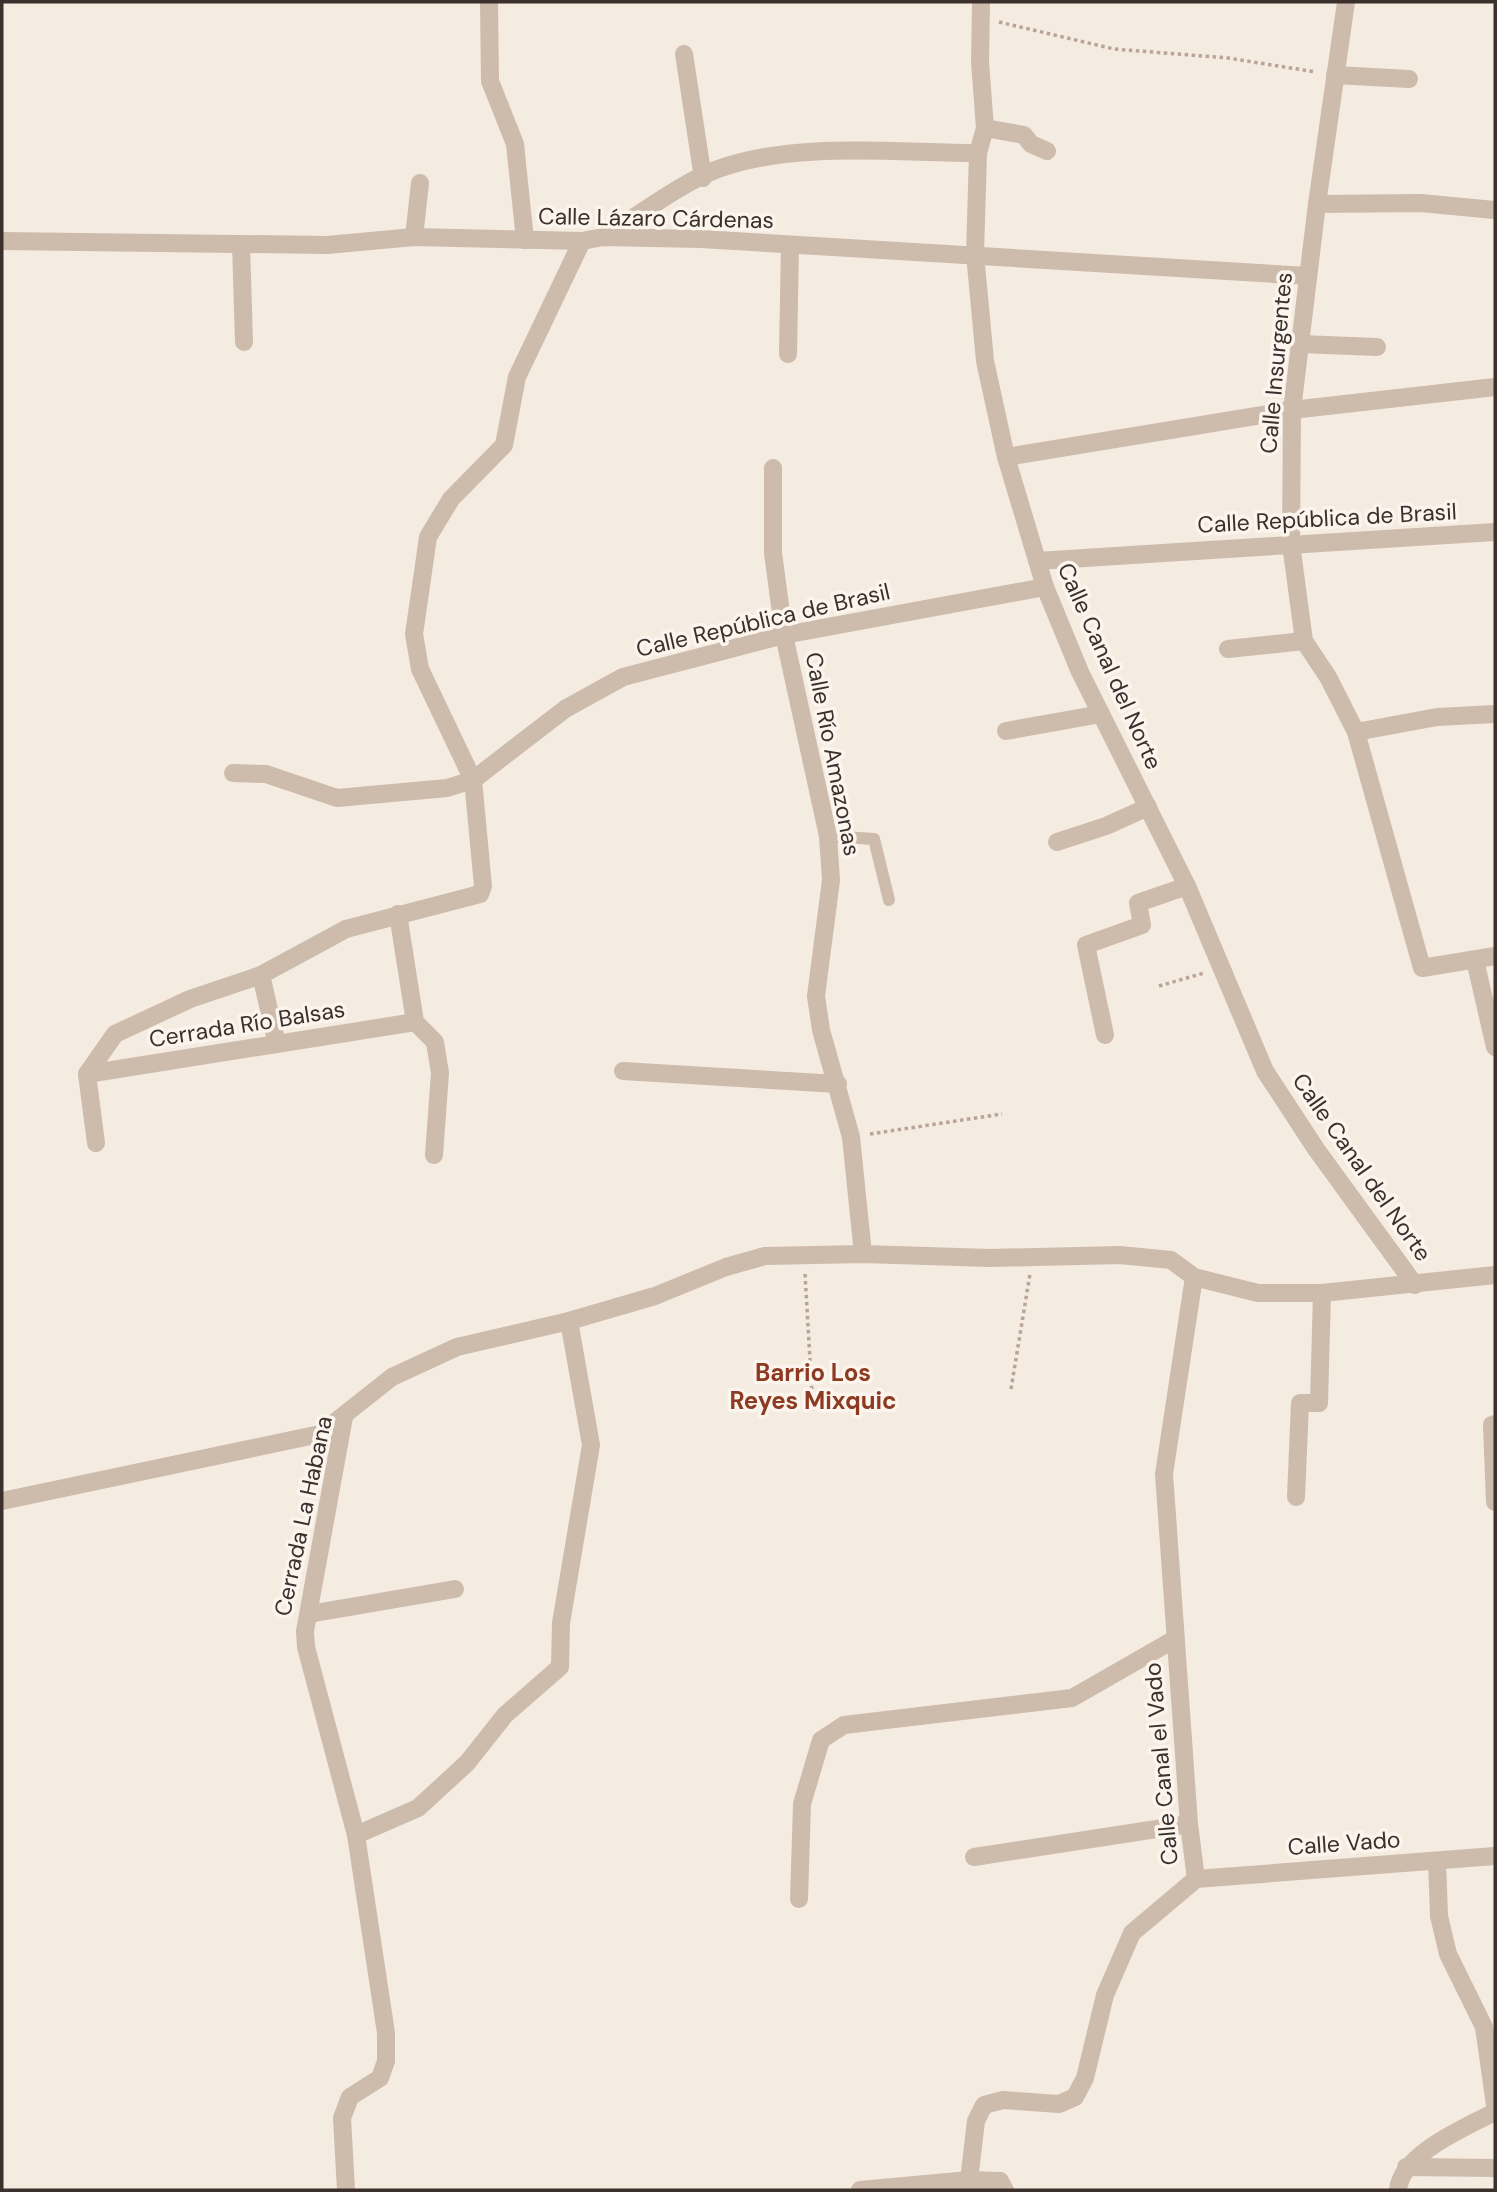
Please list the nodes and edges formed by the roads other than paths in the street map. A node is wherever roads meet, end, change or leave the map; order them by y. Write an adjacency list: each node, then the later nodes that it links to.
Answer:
1 (489, 2): 16 (street)
2 (1346, 2): 5 (street, Calle Insurgentes)
3 (981, 10): 7 (street, Calle Canal del Norte)
4 (684, 54): 10 (street)
5 (1335, 75): 6 (street); 12 (street, Calle Insurgentes)
6 (1409, 79)
7 (985, 128): 8 (street); 9 (street, Calle Canal del Norte)
8 (1047, 151)
9 (978, 153): 10 (street); 21 (street, Calle Canal del Norte)
10 (703, 178): 15 (street)
11 (420, 183): 14 (street)
12 (1317, 204): 13 (street); 22 (street, Calle Insurgentes)
13 (1494, 211)
14 (414, 237): 16 (street, Calle Lázaro Cárdenas); 19 (street, Calle Lázaro Cárdenas)
15 (603, 237): 18 (street, Calle Lázaro Cárdenas); 20 (street, Calle Lázaro Cárdenas)
16 (526, 240): 18 (street, Calle Lázaro Cárdenas)
17 (2, 241): 19 (street, Calle Lázaro Cárdenas)
18 (582, 241): 43 (street)
19 (242, 244): 23 (street)
20 (790, 246): 21 (street, Calle Lázaro Cárdenas); 26 (street)
21 (975, 254): 22 (street, Calle Lázaro Cárdenas); 29 (street, Calle Canal del Norte)
22 (1308, 276): 24 (street, Calle Insurgentes)
23 (244, 342)
24 (1301, 344): 25 (street); 28 (street, Calle Insurgentes)
25 (1377, 348)
26 (788, 354)
27 (1495, 387): 28 (street)
28 (1292, 410): 29 (street); 32 (street, Calle Insurgentes)
29 (1006, 457): 33 (street, Calle Canal del Norte)
30 (773, 468): 35 (street, Calle Río Amazonas)
31 (1495, 533): 32 (street, Calle República de Brasil)
32 (1291, 544): 33 (street, Calle República de Brasil); 36 (street, Calle Insurgentes)
33 (1037, 561): 34 (street, Calle Canal del Norte)
34 (1045, 587): 35 (street, Calle República de Brasil); 38 (street, Calle Canal del Norte)
35 (784, 635): 43 (street, Calle República de Brasil); 45 (street, Calle Río Amazonas)
36 (1304, 641): 37 (street); 41 (street, Calle Insurgentes)
37 (1228, 649)
38 (1101, 714): 40 (street); 44 (street, Calle Canal del Norte)
39 (1495, 714): 41 (street)
40 (1006, 731)
41 (1356, 732): 51 (street, Calle Insurgentes)
42 (233, 773): 43 (street, Calle República de Brasil)
43 (473, 780): 49 (street)
44 (1147, 807): 46 (street); 47 (street, Calle Canal del Norte)
45 (828, 836): 48 (lane); 59 (street, Calle Río Amazonas)
46 (1056, 842)
47 (1187, 886): 54 (street); 65 (street, Calle Canal del Norte)
48 (889, 900)
49 (398, 914): 52 (street); 53 (street)
50 (1495, 956): 51 (street)
51 (1475, 960): 56 (street)
52 (261, 975): 55 (street); 58 (street)
53 (415, 1022): 55 (street, Cerrada Río Balsas); 61 (street)
54 (1105, 1035)
55 (277, 1044): 58 (street, Cerrada Río Balsas)
56 (1495, 1047)
57 (623, 1071): 59 (street)
58 (88, 1074): 60 (street)
59 (838, 1084): 62 (street, Calle Río Amazonas)
60 (96, 1143)
61 (433, 1155)
62 (863, 1254): 64 (street, Cerrada La Habana); 67 (street, Cerrada La Habana)
63 (1495, 1275): 65 (street, Cerrada La Habana)
64 (1194, 1277): 66 (street, Cerrada La Habana); 75 (street, Calle Canal el Vado)
65 (1415, 1285): 66 (street, Cerrada La Habana)
66 (1322, 1293): 70 (street)
67 (569, 1321): 68 (street, Cerrada La Habana); 77 (street)
68 (344, 1417): 71 (street); 74 (street, Cerrada La Habana)
69 (1495, 1424): 72 (street)
70 (1296, 1497)
71 (2, 1501)
72 (1495, 1502)
73 (455, 1589): 74 (street)
74 (309, 1614): 77 (street, Cerrada La Habana)
75 (1175, 1639): 76 (street, Calle Canal el Vado); 82 (street)
76 (1189, 1824): 79 (street); 81 (street, Calle Canal el Vado)
77 (356, 1835): 88 (street, Cerrada La Habana)
78 (1495, 1856): 80 (street, Calle Vado)
79 (974, 1857)
80 (1437, 1861): 81 (street, Calle Vado); 83 (street)
81 (1196, 1879): 87 (street, Calle Canal el Vado)
82 (799, 1899)
83 (1495, 2105)
84 (1495, 2112): 85 (street)
85 (1406, 2166): 86 (street); 91 (street)
86 (1495, 2168)
87 (969, 2180): 89 (street); 90 (street)
88 (346, 2190)
89 (860, 2190)
90 (1005, 2190)
91 (1398, 2190)

